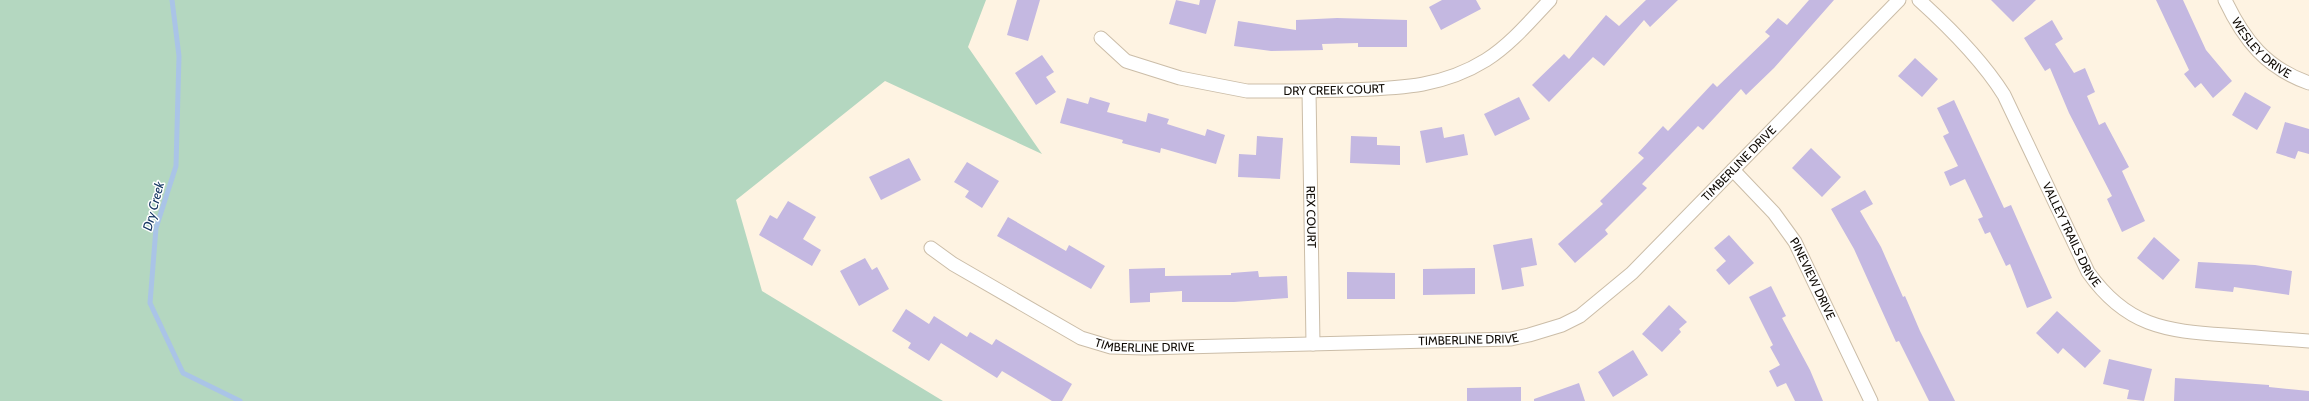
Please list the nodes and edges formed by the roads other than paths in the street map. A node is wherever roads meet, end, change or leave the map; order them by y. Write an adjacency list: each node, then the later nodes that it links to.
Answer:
1 (1550, 0): 7 (street, DRY CREEK COURT)
2 (1899, 0): 8 (street, TIMBERLINE DRIVE)
3 (1919, 0): 10 (street, VALLEY TRAILS DRIVE)
4 (2225, 0): 6 (street, WESLEY DRIVE)
5 (1101, 38): 7 (street, DRY CREEK COURT)
6 (2309, 83)
7 (1309, 91): 11 (street, REX COURT)
8 (1733, 170): 11 (street, TIMBERLINE DRIVE); 12 (street, PINEVIEW DRIVE)
9 (931, 248): 11 (street, TIMBERLINE DRIVE)
10 (2309, 341)
11 (1313, 344)
12 (1871, 401)

